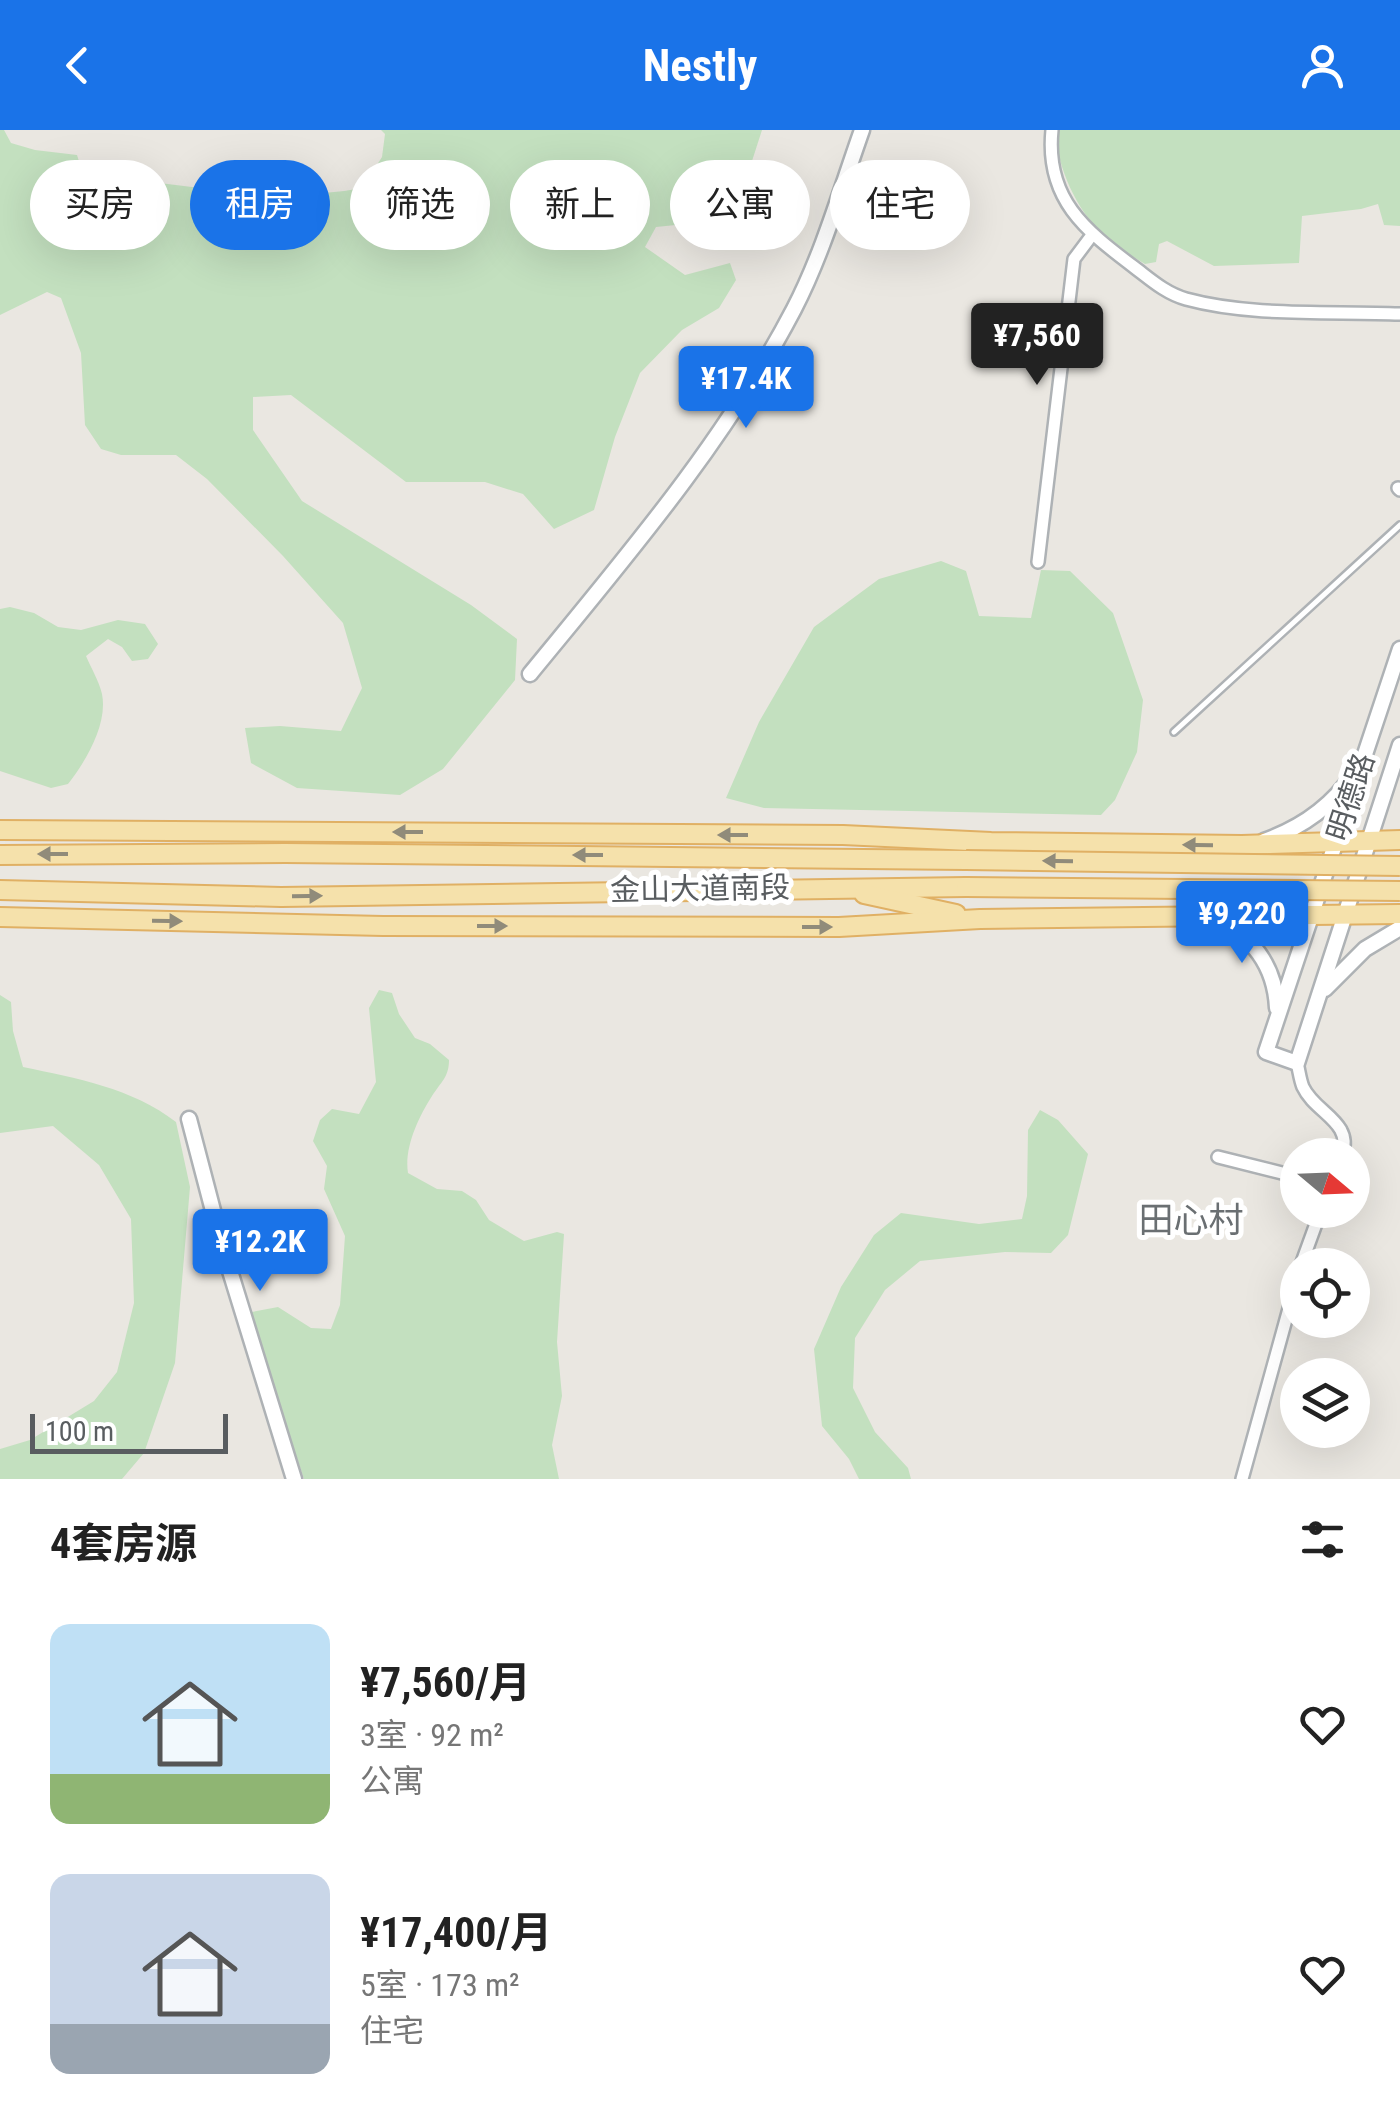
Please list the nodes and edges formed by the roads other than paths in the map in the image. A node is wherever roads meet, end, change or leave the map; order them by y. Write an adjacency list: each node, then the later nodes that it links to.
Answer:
1 (862, 130): 8 (street)
2 (1052, 130): 3 (street)
3 (1092, 236): 4 (street); 6 (street)
4 (1400, 314)
5 (1400, 525): 9 (lane)
6 (1038, 562)
7 (1400, 649): 11 (street, 明德路)
8 (530, 674)
9 (1174, 732)
10 (1399, 748): 12 (street); 18 (street, 明德路)
11 (1366, 752): 17 (street, 明德路); 19 (street)
12 (1400, 769)
13 (0, 830): 14 (main road)
14 (43, 830): 16 (main road, one-way to 14); 20 (main road)
15 (1400, 840): 18 (main road)
16 (990, 842): 19 (main road, one-way to 16); 22 (main road)
17 (1337, 842): 18 (main road); 19 (main road); 28 (street, 明德路)
18 (1368, 842): 29 (street, 明德路)
19 (1242, 845)
20 (215, 853): 21 (main road, 金山大道南段, one-way to 21); 22 (main road, 金山大道南段, one-way to 20)
21 (0, 854)
22 (828, 856): 23 (main road, 金山大道南段, one-way to 22, bridge)
23 (1400, 866)
24 (830, 887): 26 (main road, 金山大道南段, bridge); 27 (main road, 金山大道南段, one-way to 24); 34 (main road)
25 (0, 890): 27 (main road, 金山大道南段)
26 (1400, 891)
27 (212, 896): 33 (main road)
28 (1312, 914): 29 (main road); 31 (main road); 37 (street, 明德路)
29 (1345, 914): 30 (main road); 36 (street, 明德路)
30 (1400, 914)
31 (1202, 916): 34 (main road); 37 (street)
32 (0, 917): 33 (main road)
33 (24, 917): 34 (main road, one-way to 34)
34 (980, 918)
35 (1400, 928): 36 (street)
36 (1318, 997): 38 (street, 明德路)
37 (1277, 1020): 38 (street, 明德路)
38 (1297, 1063): 40 (street)
39 (189, 1119): 44 (street)
40 (1344, 1138)
41 (1218, 1157): 42 (street)
42 (1280, 1172)
43 (1281, 1338): 45 (street)
44 (294, 1479)
45 (1242, 1479)

